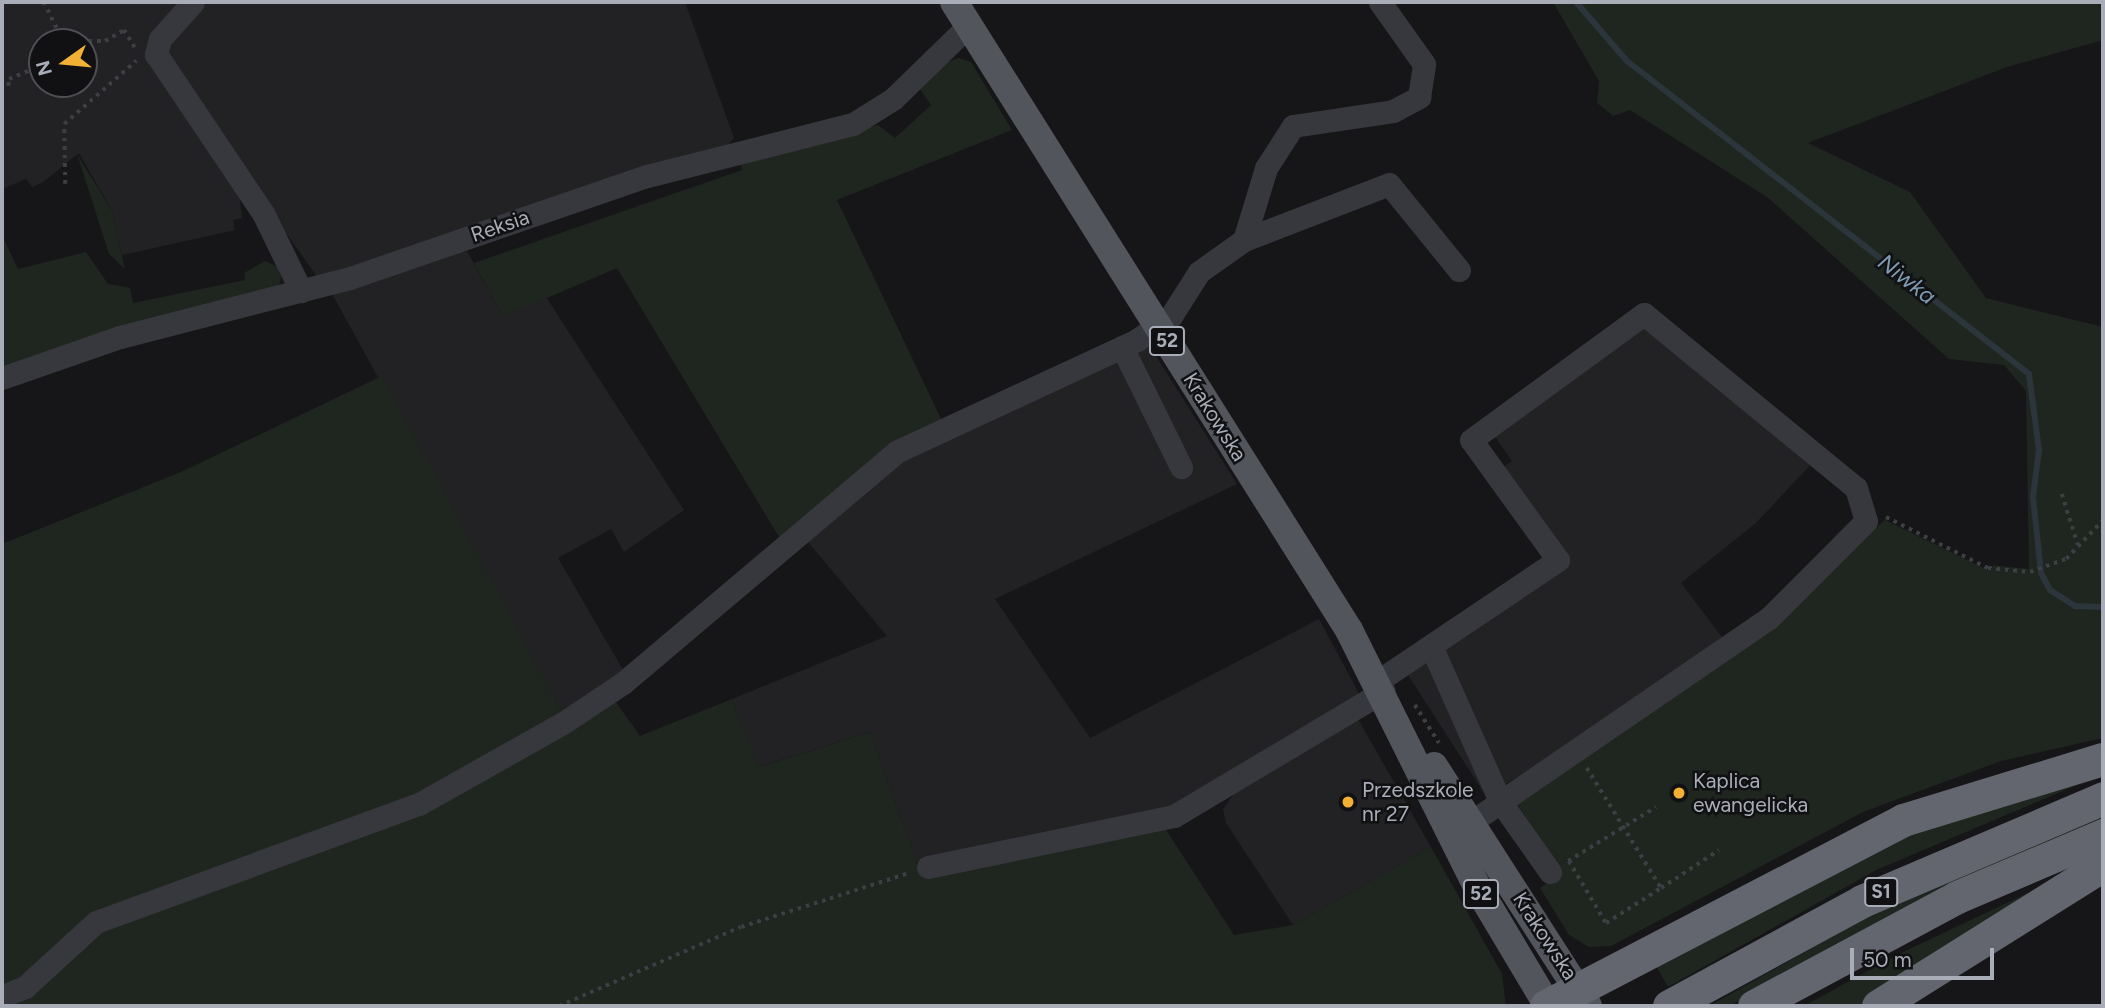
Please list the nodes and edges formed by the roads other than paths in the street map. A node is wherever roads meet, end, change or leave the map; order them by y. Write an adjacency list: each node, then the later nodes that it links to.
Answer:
1 (192, 2): 6 (street)
2 (1380, 2): 4 (street)
3 (962, 13): 6 (street, Reksia); 7 (main road, Krakowska / 52)
4 (1244, 240): 5 (street); 7 (street)
5 (1459, 270)
6 (301, 291): 9 (street, Reksia)
7 (1158, 327): 8 (street); 12 (main road, Krakowska / 52)
8 (1122, 347): 10 (street); 21 (street)
9 (2, 378)
10 (1181, 467)
11 (1432, 646): 12 (street); 15 (street); 15 (street)
12 (1381, 686): 16 (main road, Krakowska / 52); 20 (street); 23 (main road, Krakowska / 52)
13 (2103, 759): 22 (highway)
14 (2103, 798): 24 (highway, S1)
15 (1500, 801): 16 (street); 19 (street)
16 (1471, 822): 22 (main road, Krakowska / 52)
17 (2103, 835): 25 (highway, S1)
18 (2103, 865): 26 (highway)
19 (1559, 866)
20 (928, 867)
21 (2, 996)
22 (1583, 997): 23 (highway)
23 (1547, 1006)
24 (1669, 1006)
25 (1754, 1006)
26 (1878, 1006)

